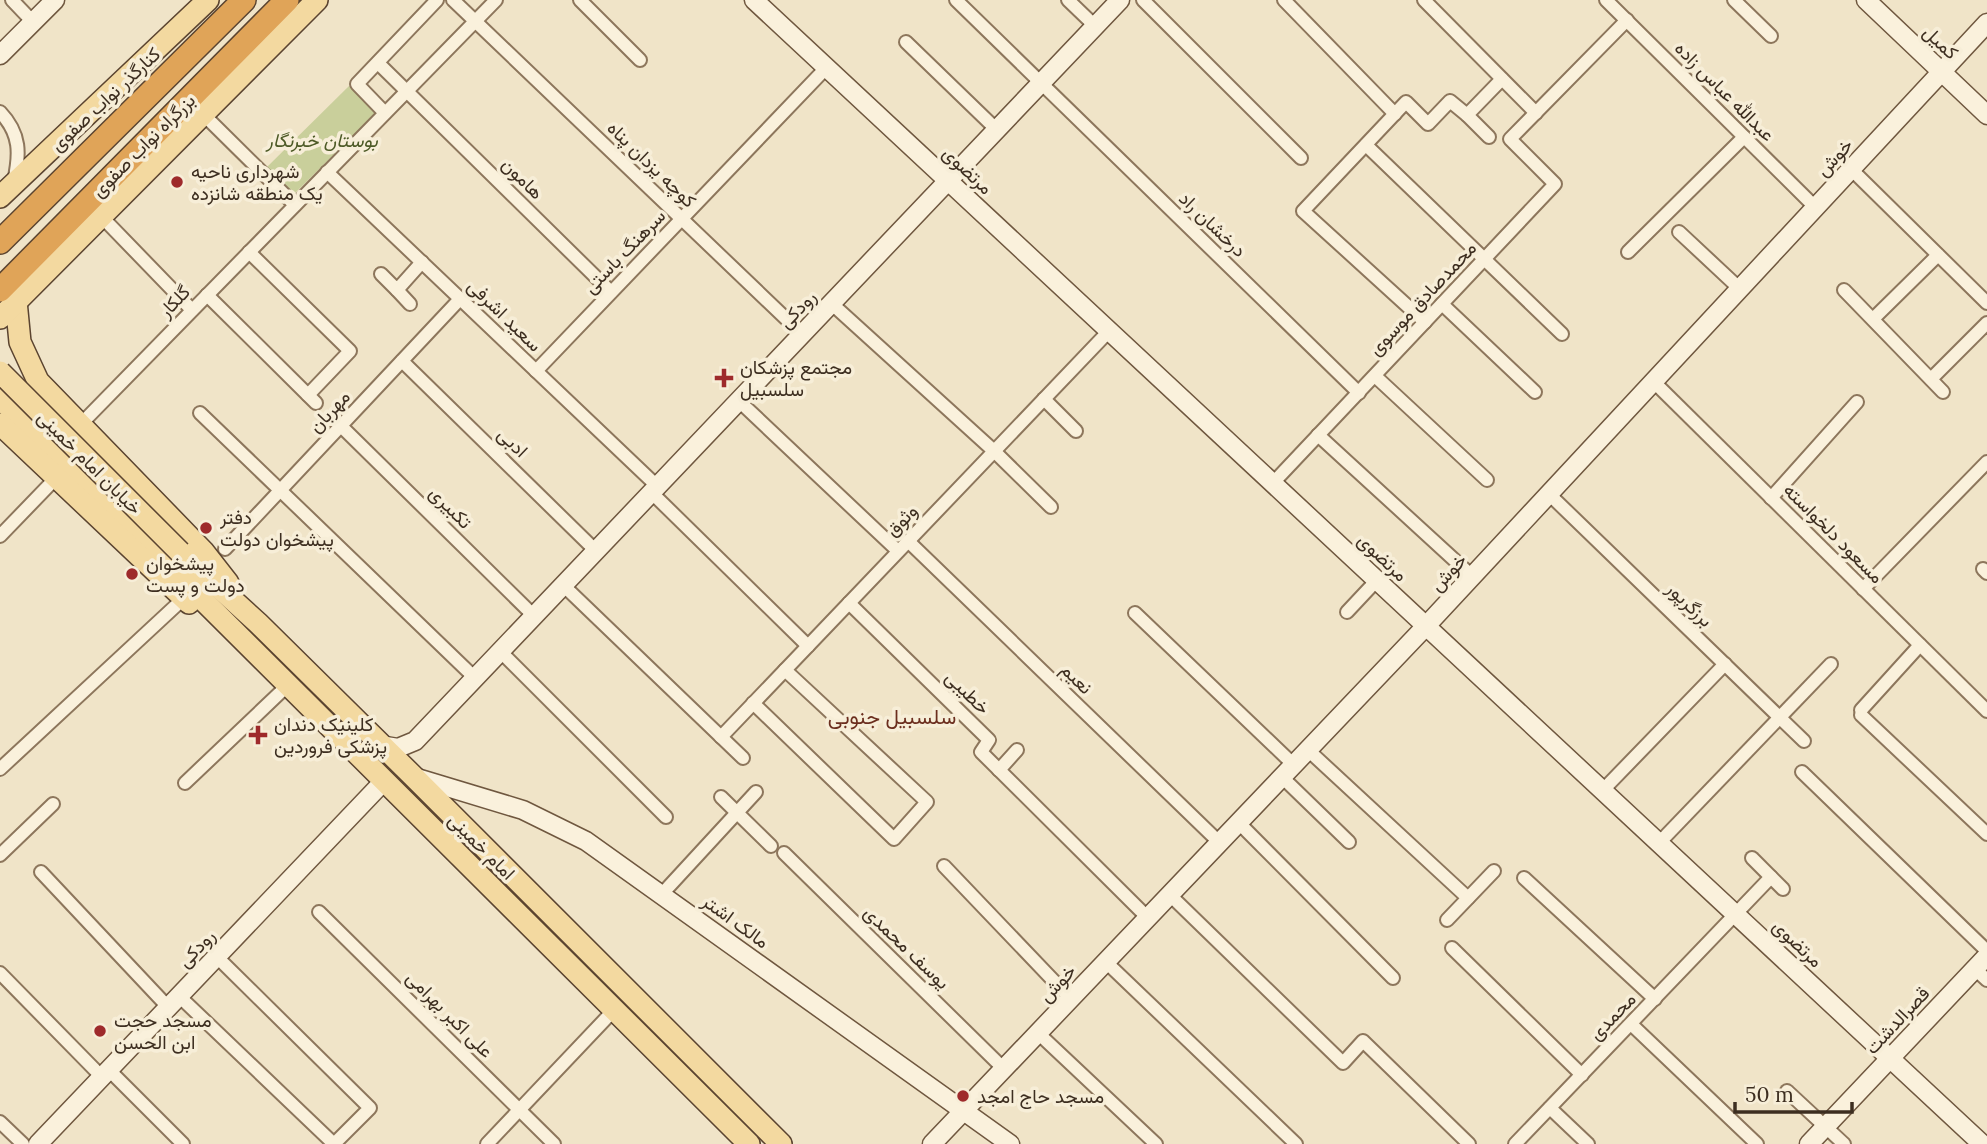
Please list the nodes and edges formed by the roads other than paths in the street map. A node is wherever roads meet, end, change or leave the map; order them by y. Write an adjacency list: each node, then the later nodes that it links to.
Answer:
1 (12, 0): 23 (street)
2 (55, 0): 23 (main road)
3 (208, 0): 51 (main road, کنارگذر نواب صفوی)
4 (244, 0): 57 (highway, بزرگراه نواب صفوی)
5 (287, 0): 68 (highway, بزرگراه نواب صفوی)
6 (317, 0): 39 (main road)
7 (437, 0): 30 (street)
8 (453, 0): 22 (street, کوچه یزدان پناه)
9 (496, 0): 22 (street, گلکار)
10 (580, 0): 29 (street)
11 (754, 0): 31 (main road, مرتضوی)
12 (956, 0): 34 (street, درخشان راد)
13 (1068, 0): 25 (street)
14 (1120, 0): 25 (main road, رودکی)
15 (1143, 0): 47 (street)
16 (1284, 0): 40 (street)
17 (1424, 0): 33 (street)
18 (1606, 0): 21 (street, عبدالله عباس زاده)
19 (1734, 0): 26 (street)
20 (1866, 0): 32 (main road, کمیل)
21 (1627, 20): 38 (street); 44 (street, عبدالله عباس زاده)
22 (475, 21): 35 (street, گلکار); 55 (street, کوچه یزدان پناه)
23 (33, 22): 28 (main road)
24 (1987, 23): 32 (main road, خوش)
25 (1095, 26): 34 (main road, رودکی)
26 (1771, 36)
27 (905, 42): 43 (street)
28 (0, 55)
29 (640, 60)
30 (378, 63): 35 (street, هامون); 37 (street)
31 (827, 67): 50 (main road, مرتضوی); 55 (street, سرهنگ باستی)
32 (1942, 72): 42 (main road, کمیل); 48 (main road, خوش)
33 (1502, 79): 38 (street); 41 (street)
34 (1041, 83): 43 (main road, رودکی); 93 (street, درخشان راد)
35 (407, 91): 37 (street, گلکار); 67 (street, هامون)
36 (0, 112): 51 (street)
37 (385, 113): 49 (street, گلکار)
38 (1536, 113): 61 (street, محمدصادق موسوی)
39 (203, 114): 52 (street); 54 (main road)
40 (1395, 114): 41 (street); 46 (street)
41 (1468, 115): 45 (street)
42 (1987, 115)
43 (997, 130): 50 (main road, رودکی)
44 (1744, 137): 53 (street, عبدالله عباس زاده); 59 (street)
45 (1489, 138)
46 (1366, 145): 61 (street); 78 (street)
47 (1301, 158)
48 (1852, 170): 53 (main road, خوش); 60 (street)
49 (327, 172): 52 (street, گلکار); 62 (street, سعید اشرفی)
50 (948, 181): 71 (main road, رودکی); 80 (main road, مرتضوی)
51 (7, 191)
52 (295, 205): 58 (street, گلکار)
53 (1816, 208): 64 (main road, خوش)
54 (100, 215): 68 (main road); 75 (street)
55 (682, 219): 67 (street, سرهنگ باستی); 81 (street, کوچه یزدان پناه)
56 (1679, 232): 64 (street)
57 (0, 242)
58 (249, 252): 69 (street, گلکار); 69 (street)
59 (1628, 252)
60 (1938, 255): 72 (street); 77 (street)
61 (1484, 259): 74 (street, محمدصادق موسوی); 82 (street)
62 (422, 262): 65 (street); 70 (street, سعید اشرفی)
63 (381, 274): 65 (street)
64 (1740, 289): 90 (main road, خوش)
65 (397, 290): 73 (street)
66 (1844, 290): 77 (street)
67 (611, 292): 84 (street, سرهنگ باستی)
68 (8, 295): 76 (main road); 88 (main road)
69 (207, 295): 75 (street, گلکار)
70 (460, 299): 83 (street, مهربان); 84 (street, سعید اشرفی)
71 (831, 303): 81 (main road, رودکی); 104 (street)
72 (1987, 303)
73 (411, 304)
74 (1442, 304): 78 (street, محمدصادق موسوی); 91 (street)
75 (192, 310): 99 (street, گلکار)
76 (0, 318)
77 (1873, 319): 87 (street)
78 (1425, 322): 86 (street, محمدصادق موسوی)
79 (1987, 323): 87 (street)
80 (1109, 331): 95 (street, وثوق); 108 (main road, مرتضوی)
81 (802, 334): 96 (main road, رودکی)
82 (1562, 334)
83 (402, 361): 101 (street, مهربان); 117 (street, ادبی)
84 (536, 371): 109 (street, سعید اشرفی)
85 (0, 372): 119 (main road, خیابان امام خمینی, bridge)
86 (1375, 376): 93 (street, محمدصادق موسوی); 107 (street)
87 (1931, 379): 92 (street)
88 (38, 381): 89 (main road); 99 (main road)
89 (0, 382)
90 (1654, 382): 111 (main road, خوش); 112 (street, مسعود دلخواسته)
91 (1535, 392)
92 (1943, 392)
93 (1359, 393): 103 (street, محمدصادق موسوی)
94 (0, 398): 119 (main road, خیابان امام خمینی)
95 (1044, 399): 102 (street); 104 (street, وثوق)
96 (739, 401): 109 (main road, رودکی); 118 (street)
97 (1857, 402): 112 (street)
98 (200, 413): 110 (street)
99 (81, 424): 129 (main road)
100 (0, 425): 106 (main road)
101 (341, 426): 110 (street, مهربان); 128 (street, تکبیری)
102 (1076, 431)
103 (1318, 435): 108 (street, محمدصادق موسوی); 120 (street)
104 (994, 451): 113 (street); 115 (street, وثوق)
105 (1987, 462): 123 (street)
106 (55, 479): 114 (street); 124 (main road)
107 (1487, 480)
108 (1273, 483): 121 (main road, مرتضوی)
109 (654, 489): 117 (main road, رودکی); 133 (street, سعید اشرفی)
110 (280, 490): 116 (street, مهربان); 138 (street)
111 (1549, 494): 120 (main road, خوش); 135 (street, برزگرپور)
112 (1771, 498): 123 (street, مسعود دلخواسته)
113 (1051, 507)
114 (0, 536)
115 (908, 541): 118 (street, وثوق); 165 (street, نعیم)
116 (225, 549)
117 (596, 551): 122 (main road, رودکی)
118 (898, 551): 125 (street, وثوق)
119 (173, 558): 129 (main road, امام خمینی); 131 (main road, امام خمینی)
120 (1473, 577): 130 (main road, خوش)
121 (1377, 580): 127 (street); 130 (main road, مرتضوی)
122 (563, 585): 128 (main road, رودکی); 143 (street)
123 (1863, 589): 132 (street, مسعود دلخواسته)
124 (183, 599): 131 (main road); 149 (street)
125 (849, 603): 133 (street, وثوق); 150 (street, خطیبی)
126 (1135, 612): 151 (street)
127 (1347, 612)
128 (534, 616): 134 (main road, رودکی)
129 (258, 623): 145 (main road, امام خمینی)
130 (1426, 626): 147 (main road, خوش); 156 (main road, مرتضوی)
131 (242, 639): 139 (main road, امام خمینی)
132 (1920, 645): 141 (street, مسعود دلخواسته); 163 (street)
133 (808, 646): 137 (street, وثوق)
134 (500, 651): 138 (main road, رودکی); 161 (street)
135 (1725, 664): 142 (street, برزگرپور); 156 (street)
136 (1830, 664): 142 (street)
137 (785, 670): 140 (street, وثوق); 140 (street)
138 (475, 678): 145 (main road, رودکی)
139 (288, 685): 154 (main road, امام خمینی); 155 (street)
140 (753, 703): 143 (street, وثوق)
141 (1987, 711)
142 (1779, 717): 144 (street, برزگرپور); 166 (street)
143 (721, 737): 148 (street)
144 (1804, 741)
145 (380, 745): 153 (main road, امام خمینی)
146 (1017, 750): 150 (street)
147 (1308, 750): 151 (main road, خوش); 179 (street)
148 (743, 758)
149 (0, 769)
150 (999, 770): 182 (street, خطیبی)
151 (1288, 771): 162 (main road, خوش); 164 (street)
152 (1802, 772): 187 (street)
153 (414, 777): 177 (main road, مالک اشتر); 196 (main road, امام خمینی)
154 (384, 781): 185 (main road, رودکی); 193 (main road, امام خمینی)
155 (185, 783)
156 (1603, 790): 166 (main road, مرتضوی)
157 (756, 792): 160 (street)
158 (720, 797): 160 (street)
159 (53, 804): 169 (street)
160 (737, 813): 167 (street); 177 (street)
161 (666, 817)
162 (1239, 823): 165 (main road, خوش); 189 (street)
163 (1987, 834)
164 (1349, 842)
165 (1220, 843): 178 (main road, خوش)
166 (1659, 843): 181 (main road, مرتضوی)
167 (771, 846)
168 (784, 853): 198 (street, یوسف محمدی)
169 (0, 855)
170 (1752, 858): 174 (street)
171 (944, 866): 190 (street)
172 (1494, 871): 179 (street)
173 (41, 872): 192 (street)
174 (1771, 877): 176 (street); 181 (street, محمدی)
175 (1524, 878): 191 (street)
176 (1783, 889)
177 (662, 894): 204 (main road, مالک اشتر)
178 (1170, 895): 182 (main road, خوش); 219 (street)
179 (1468, 898): 183 (street)
180 (319, 912): 203 (street, علی اکبر بهرامی)
181 (1736, 914): 191 (street, محمدی); 197 (main road, مرتضوی)
182 (1148, 918): 186 (main road, خوش)
183 (1447, 920)
184 (1452, 948): 200 (street)
185 (217, 957): 192 (main road, رودکی); 210 (street)
186 (1106, 962): 190 (main road, خوش); 218 (street)
187 (1984, 964): 197 (main road, قصرالدشت)
188 (0, 972): 199 (street)
189 (1394, 978)
190 (1071, 999): 195 (main road, خوش)
191 (1655, 999): 194 (street, محمدی)
192 (174, 1002): 199 (main road, رودکی); 210 (street)
193 (614, 1010): 196 (main road, امام خمینی); 203 (street)
194 (1631, 1024): 200 (street, محمدی); 222 (street)
195 (1038, 1032): 198 (main road, خوش); 217 (street)
196 (654, 1034): 213 (main road, امام خمینی); 214 (main road, امام خمینی)
197 (1890, 1058): 206 (main road, قصرالدشت); 225 (main road, مرتضوی)
198 (1004, 1069): 204 (main road, خوش)
199 (105, 1074): 208 (main road, رودکی); 209 (street)
200 (1582, 1075): 202 (street, محمدی)
201 (1787, 1091): 206 (street)
202 (1550, 1108): 220 (street, محمدی); 221 (street)
203 (520, 1110): 211 (street); 212 (street, علی اکبر بهرامی)
204 (964, 1111): 215 (main road, خوش); 216 (main road, مالک اشتر)
205 (0, 1122): 207 (street)
206 (1826, 1126): 223 (main road, قصرالدشت); 224 (street)
207 (23, 1144)
208 (38, 1144)
209 (183, 1144)
210 (334, 1144)
211 (487, 1144)
212 (554, 1144)
213 (749, 1144)
214 (781, 1144)
215 (932, 1144)
216 (1010, 1144)
217 (1156, 1144)
218 (1296, 1144)
219 (1469, 1144)
220 (1516, 1144)
221 (1587, 1144)
222 (1757, 1144)
223 (1809, 1144)
224 (1844, 1144)
225 (1982, 1144)

